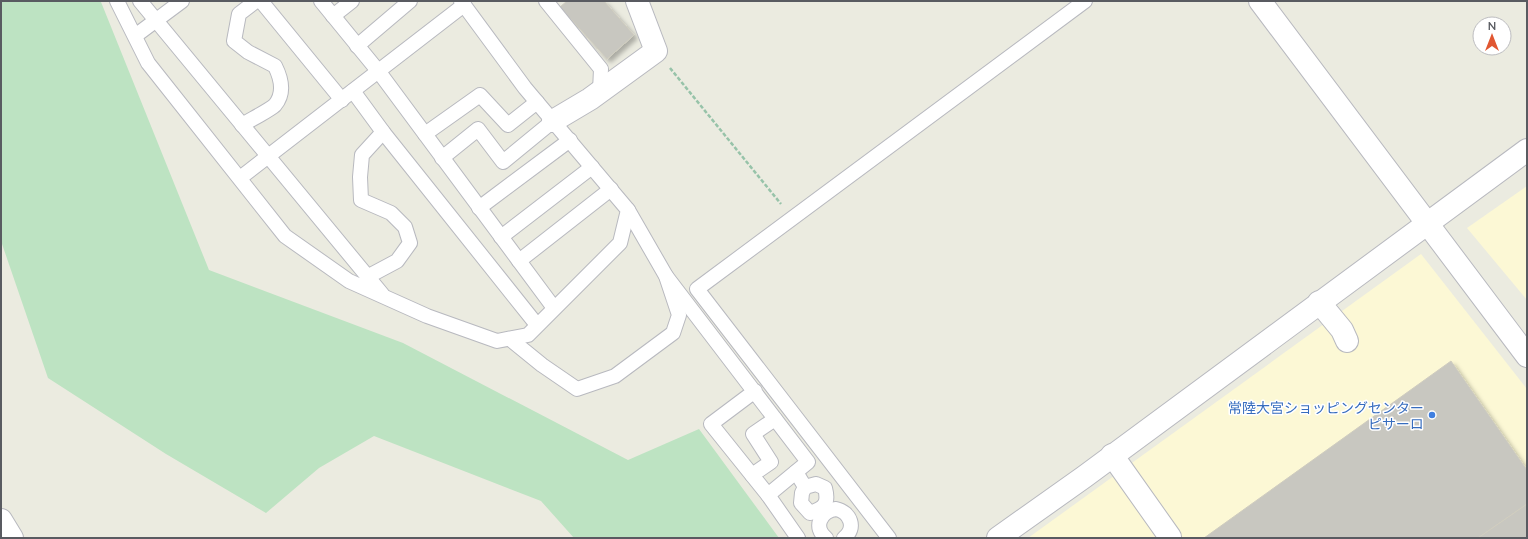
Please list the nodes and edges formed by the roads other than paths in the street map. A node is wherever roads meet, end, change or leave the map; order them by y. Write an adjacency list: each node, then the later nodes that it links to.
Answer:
1 (117, 1): 16 (lane)
2 (140, 1): 15 (lane)
3 (182, 1): 15 (lane)
4 (256, 1): 23 (lane)
5 (261, 1): 20 (lane)
6 (321, 1): 14 (lane)
7 (352, 1): 14 (lane)
8 (410, 1): 17 (lane)
9 (546, 1): 19 (lane)
10 (637, 1): 19 (street)
11 (1085, 1): 61 (lane)
12 (1260, 1): 35 (street)
13 (463, 3): 18 (lane); 21 (lane)
14 (333, 16): 17 (lane)
15 (156, 20): 16 (lane); 23 (lane)
16 (135, 36): 31 (lane)
17 (358, 46): 18 (lane)
18 (378, 72): 20 (lane); 25 (lane)
19 (600, 91): 22 (street)
20 (347, 96): 24 (lane); 28 (lane)
21 (537, 102): 22 (lane); 25 (lane)
22 (553, 121): 26 (lane); 29 (lane)
23 (242, 125): 28 (lane)
24 (383, 132): 39 (lane); 43 (lane)
25 (425, 134): 29 (lane)
26 (570, 140): 30 (lane); 33 (lane)
27 (1527, 150): 35 (street)
28 (268, 156): 31 (lane); 39 (lane)
29 (442, 158): 33 (lane)
30 (592, 167): 32 (lane); 36 (lane)
31 (240, 178): 40 (lane)
32 (611, 189): 34 (lane); 37 (lane)
33 (479, 208): 36 (lane)
34 (628, 210): 38 (lane); 42 (lane)
35 (1427, 223): 41 (street); 46 (street)
36 (502, 238): 37 (lane)
37 (519, 261): 42 (lane)
38 (666, 276): 44 (lane); 47 (lane)
39 (367, 277): 40 (lane)
40 (384, 297): 44 (lane)
41 (1319, 302): 45 (street); 49 (street)
42 (554, 308): 43 (lane)
43 (537, 325): 44 (lane)
44 (510, 339)
45 (1347, 342)
46 (1527, 356)
47 (754, 391): 48 (lane); 51 (lane)
48 (775, 419): 50 (lane); 51 (lane)
49 (1112, 455): 57 (street); 62 (street)
50 (796, 472): 52 (lane); 53 (lane)
51 (752, 475): 53 (lane)
52 (805, 487): 54 (lane); 54 (lane)
53 (768, 495): 59 (lane)
54 (823, 510): 56 (lane); 60 (lane)
55 (1, 520): 58 (street)
56 (820, 536)
57 (1170, 537)
58 (12, 538)
59 (798, 538)
60 (844, 538)
61 (889, 538)
62 (998, 538)

